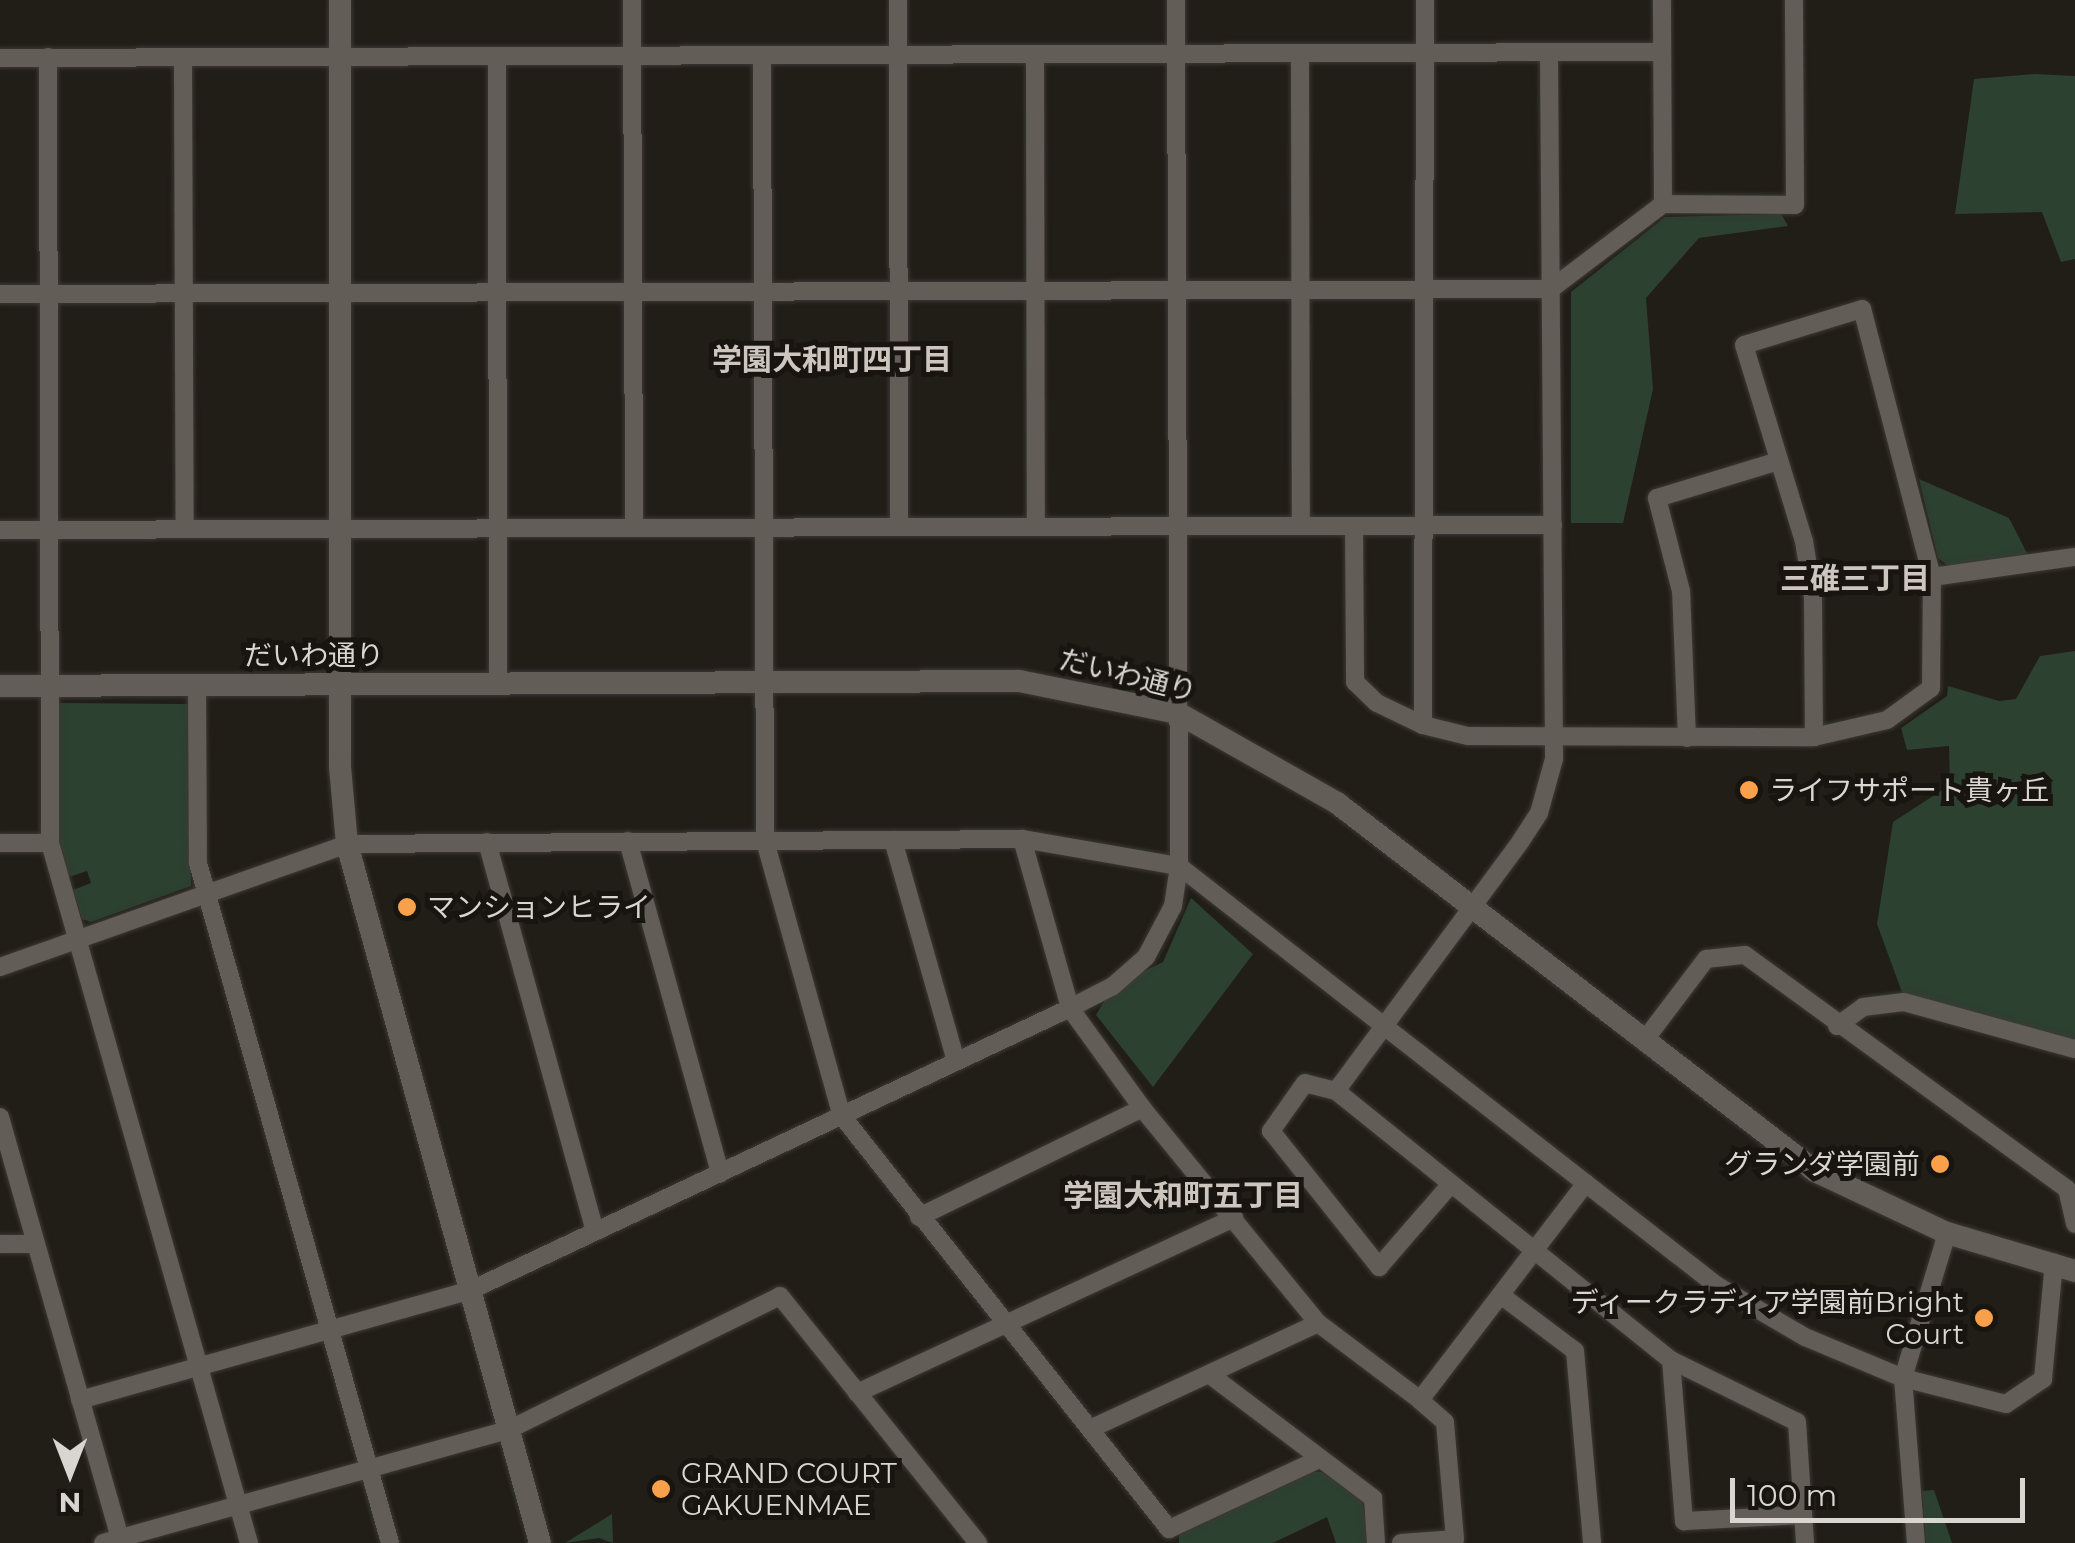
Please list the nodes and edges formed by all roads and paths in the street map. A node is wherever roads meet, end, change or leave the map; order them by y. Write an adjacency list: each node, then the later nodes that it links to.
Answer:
1 (340, 0): 17 (street)
2 (632, 0): 15 (street)
3 (898, 0): 12 (street)
4 (1176, 0): 14 (street)
5 (1425, 0): 11 (street)
6 (1662, 0): 9 (street)
7 (1794, 0): 22 (street)
8 (1548, 52): 9 (street); 11 (street); 23 (street)
9 (1662, 52): 22 (street)
10 (1300, 53): 11 (street); 14 (street); 25 (street)
11 (1425, 53): 26 (street)
12 (898, 54): 13 (street); 16 (street); 27 (street)
13 (1034, 54): 14 (street); 28 (street)
14 (1176, 54): 24 (street)
15 (632, 55): 16 (street); 18 (street); 30 (street)
16 (762, 55): 31 (street)
17 (340, 56): 18 (street); 20 (street); 32 (street)
18 (497, 56): 29 (street)
19 (48, 57): 20 (street); 21 (street); 34 (street)
20 (183, 57): 35 (street)
21 (0, 58)
22 (1664, 204): 23 (street)
23 (1551, 289): 26 (street); 38 (street)
24 (1176, 290): 25 (street); 28 (street); 40 (street)
25 (1300, 290): 26 (street); 41 (street)
26 (1424, 290): 37 (street)
27 (898, 291): 28 (street); 31 (street); 44 (street)
28 (1034, 291): 39 (street)
29 (498, 292): 30 (street); 32 (street); 46 (street)
30 (633, 292): 31 (street); 47 (street)
31 (762, 292): 43 (street)
32 (340, 293): 35 (street); 45 (street)
33 (0, 294): 34 (street)
34 (49, 294): 35 (street); 50 (street)
35 (184, 294): 48 (street)
36 (1779, 461): 52 (street); 62 (street); 63 (street)
37 (1424, 525): 38 (street); 42 (street); 60 (street)
38 (1553, 525): 61 (street)
39 (1036, 526): 40 (street); 44 (street)
40 (1178, 526): 41 (street); 59 (street)
41 (1301, 526): 42 (street)
42 (1354, 526): 60 (street)
43 (764, 527): 44 (street); 47 (street); 53 (street)
44 (899, 527)
45 (341, 528): 46 (street); 48 (street); 55 (street)
46 (498, 528): 47 (street); 56 (street)
47 (634, 528)
48 (185, 529): 50 (street)
49 (0, 530): 50 (street)
50 (49, 530): 58 (street)
51 (2075, 556): 52 (street)
52 (1932, 577): 62 (street)
53 (764, 684): 56 (street, だいわ通り); 59 (street, だいわ通り); 66 (street)
54 (197, 685): 55 (street, だいわ通り); 58 (street, だいわ通り); 73 (street)
55 (342, 685): 56 (street, だいわ通り); 71 (street)
56 (498, 685)
57 (0, 686): 58 (street, だいわ通り)
58 (50, 686): 68 (street)
59 (1178, 713): 72 (street); 74 (street, だいわ通り)
60 (1423, 725): 61 (street)
61 (1555, 737): 63 (street); 74 (street)
62 (1814, 737): 63 (street)
63 (1687, 738)
64 (1022, 839): 67 (street); 72 (street); 77 (street)
65 (628, 840): 66 (street); 69 (street); 87 (street)
66 (765, 840): 67 (street); 85 (street)
67 (893, 840): 82 (street)
68 (50, 842): 70 (street); 75 (street)
69 (487, 842): 71 (street); 93 (street)
70 (0, 843)
71 (347, 844): 73 (street); 99 (street)
72 (1179, 866): 77 (street); 79 (street)
73 (206, 892): 75 (street); 103 (street)
74 (1473, 908): 79 (street); 80 (street, だいわ通り)
75 (79, 939): 76 (street); 105 (street)
76 (0, 967)
77 (1070, 1008): 82 (street); 84 (street)
78 (1836, 1026): 80 (street); 81 (street); 92 (street)
79 (1380, 1028): 83 (street); 88 (street)
80 (1644, 1041): 94 (street, だいわ通り)
81 (2075, 1049)
82 (956, 1061): 85 (street)
83 (1336, 1091): 89 (street); 89 (street)
84 (1142, 1108): 90 (street); 91 (street)
85 (842, 1116): 87 (street); 90 (street)
86 (0, 1119): 96 (street)
87 (720, 1173): 93 (street)
88 (1586, 1183): 97 (street); 107 (street)
89 (1450, 1185): 97 (street)
90 (919, 1217): 102 (street)
91 (1234, 1218): 101 (street); 102 (street)
92 (2075, 1224)
93 (595, 1231): 99 (street)
94 (1947, 1233): 98 (street, だいわ通り); 107 (street)
95 (0, 1244): 96 (street)
96 (36, 1244): 109 (street)
97 (1534, 1253): 100 (street); 104 (street)
98 (2064, 1267): 107 (street)
99 (469, 1290): 103 (street); 111 (street)
100 (1502, 1296): 110 (street); 125 (street)
101 (1318, 1323): 106 (street); 110 (street)
102 (1007, 1324): 108 (street); 112 (street)
103 (329, 1330): 105 (street); 114 (street)
104 (1671, 1360): 116 (street); 116 (street)
105 (200, 1368): 109 (street); 115 (street)
106 (1209, 1374): 112 (street); 113 (street)
107 (1904, 1378): 127 (street)
108 (857, 1393): 111 (street); 122 (street)
109 (80, 1400): 117 (street)
110 (1420, 1400): 118 (street)
111 (508, 1430): 114 (street); 121 (street)
112 (1090, 1430): 113 (street)
113 (1319, 1459): 123 (street)
114 (370, 1469): 115 (street); 120 (street)
115 (239, 1506): 117 (street); 119 (street)
116 (1803, 1515): 126 (street)
117 (111, 1541)
118 (1455, 1541): 124 (street)
119 (249, 1543)
120 (390, 1543)
121 (540, 1543)
122 (978, 1543)
123 (1376, 1543)
124 (1401, 1543)
125 (1592, 1543)
126 (1805, 1543)
127 (1916, 1543)

